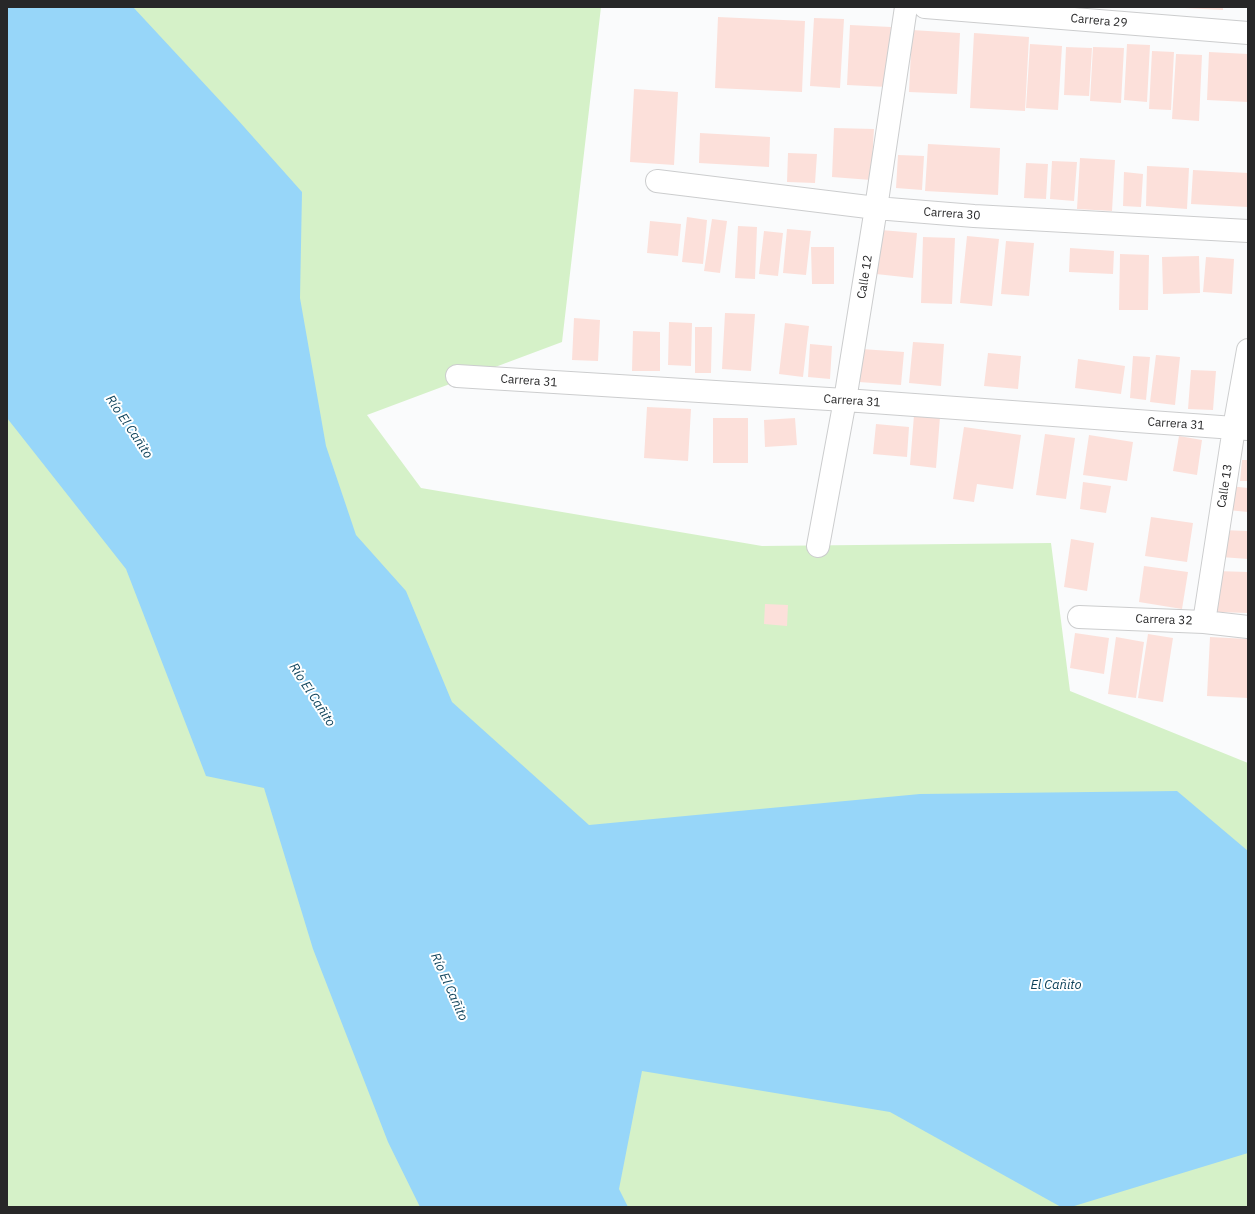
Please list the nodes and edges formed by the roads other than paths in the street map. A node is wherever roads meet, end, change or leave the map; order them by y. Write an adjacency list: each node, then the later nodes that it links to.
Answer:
1 (906, 7): 5 (street, Calle 12)
2 (925, 7): 3 (street, Carrera 29)
3 (1248, 33)
4 (657, 181): 5 (street, Carrera 30)
5 (876, 208): 6 (street, Carrera 30); 9 (street, Calle 12)
6 (1248, 231)
7 (1248, 350): 10 (street, Calle 13)
8 (457, 376): 9 (street, Carrera 31)
9 (845, 400): 10 (street, Carrera 31); 11 (street, Calle 12)
10 (1241, 429): 13 (street, Calle 13)
11 (818, 546)
12 (1079, 617): 13 (street, Carrera 32)
13 (1204, 622): 14 (street, Carrera 32)
14 (1248, 627)

